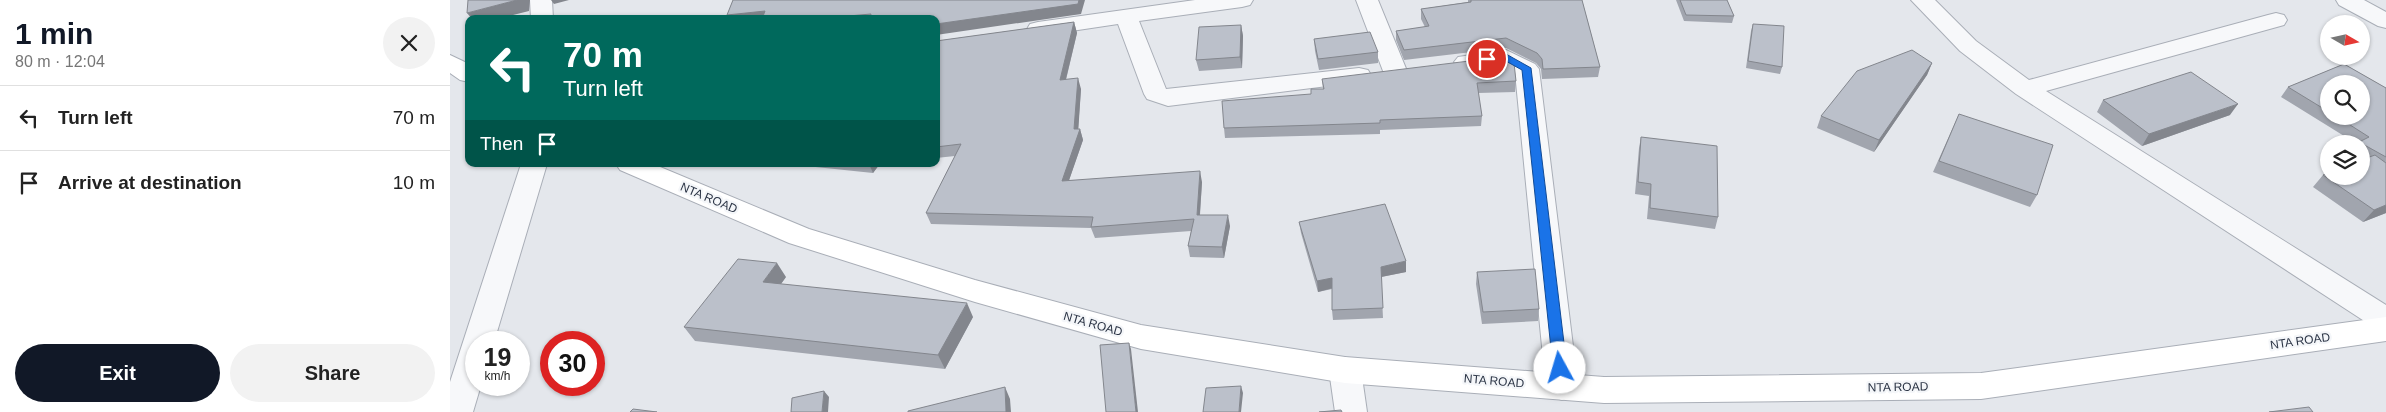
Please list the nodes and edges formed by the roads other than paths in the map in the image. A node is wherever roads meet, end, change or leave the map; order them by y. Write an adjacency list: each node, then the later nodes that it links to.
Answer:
1 (541, 0): 6 (street)
2 (1242, 0): 7 (street)
3 (1367, 0): 12 (street)
4 (1922, 0): 14 (street)
5 (2347, 0): 9 (street)
6 (542, 15)
7 (1126, 17): 10 (street); 12 (street)
8 (2276, 20): 14 (street)
9 (2386, 21)
10 (1022, 32)
11 (450, 62): 13 (street)
12 (1395, 71): 22 (street)
13 (465, 72)
14 (2025, 89): 17 (street)
15 (533, 167): 19 (street)
16 (636, 167): 20 (street, NTA ROAD)
17 (2386, 320)
18 (2386, 329): 22 (street, NTA ROAD)
19 (481, 331)
20 (1345, 370): 22 (street, NTA ROAD); 24 (street)
21 (465, 385): 23 (street)
22 (1562, 387)
23 (457, 412)
24 (1351, 412)

